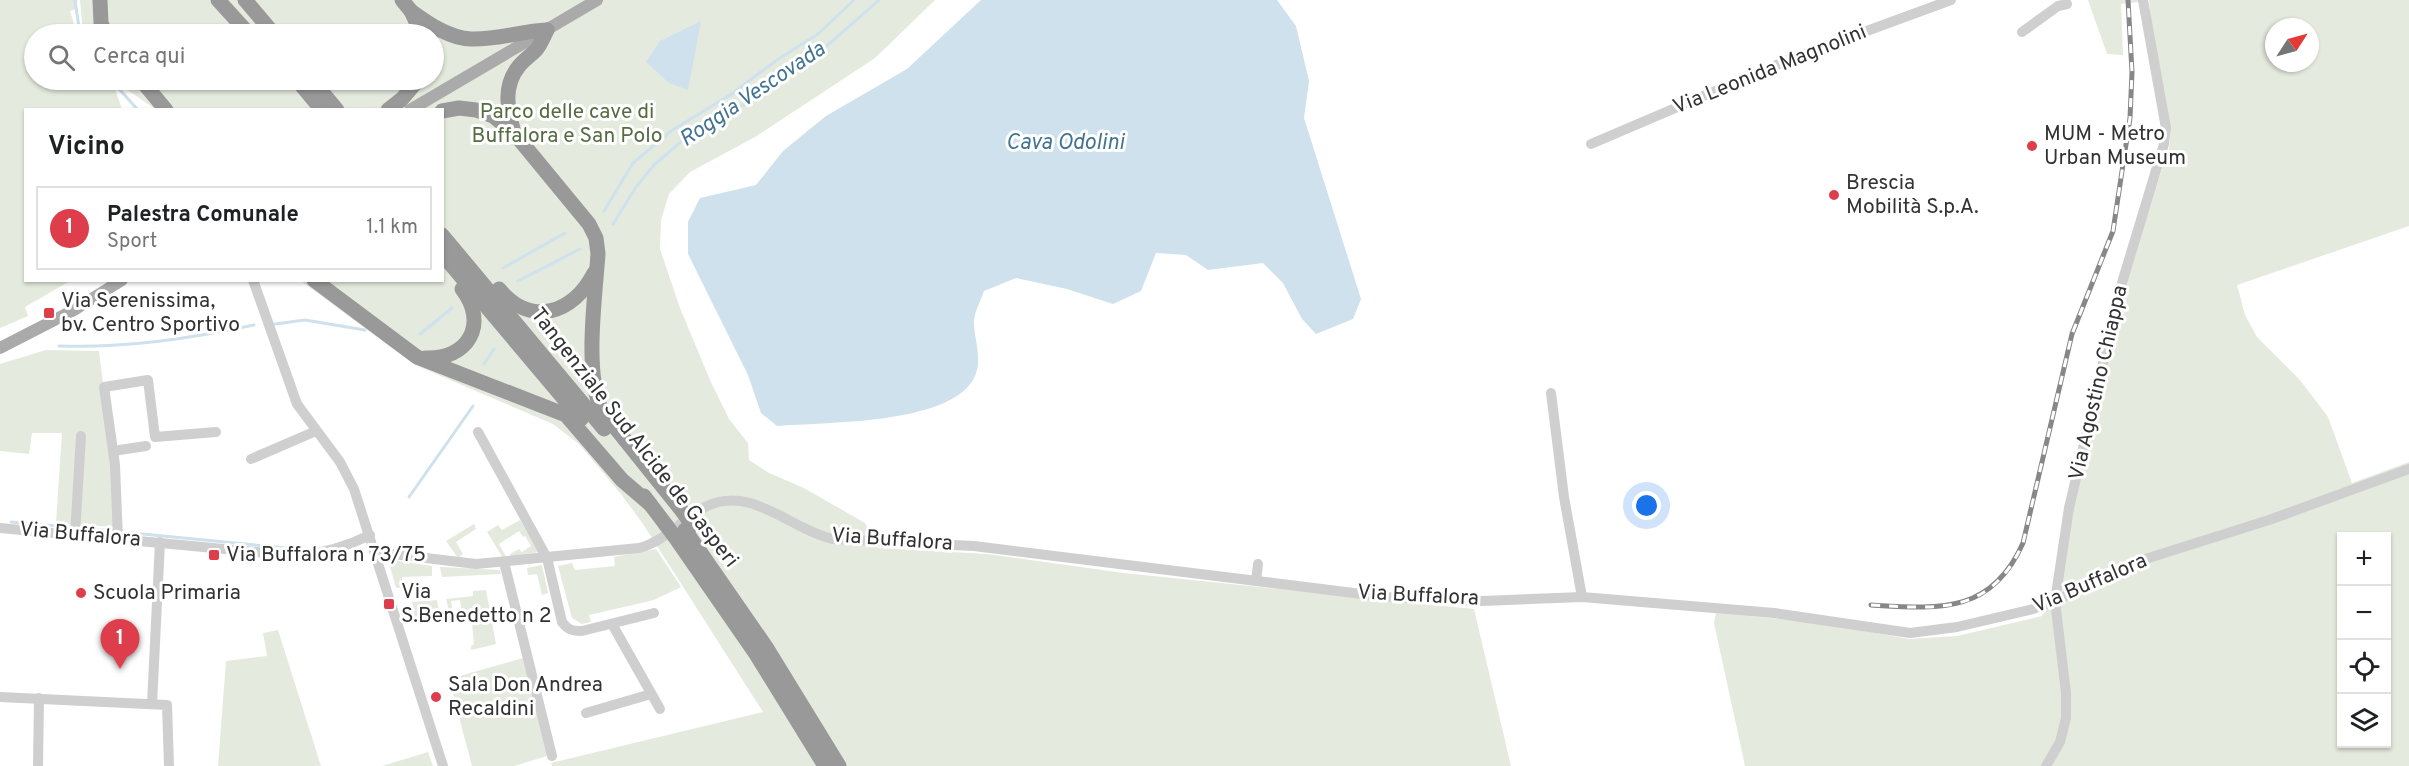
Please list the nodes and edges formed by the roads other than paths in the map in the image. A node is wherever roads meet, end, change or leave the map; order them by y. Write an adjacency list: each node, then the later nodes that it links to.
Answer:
1 (100, 0): 11 (highway)
2 (218, 0): 12 (highway)
3 (230, 0): 13 (highway)
4 (245, 0): 14 (highway)
5 (258, 0): 15 (highway)
6 (597, 0): 18 (main road)
7 (1949, 0): 32 (street, Via Leonida Magnolini)
8 (2144, 0): 65 (street, Via Agostino Chiappa)
9 (2071, 2): 20 (street)
10 (406, 6): 16 (highway); 17 (highway)
11 (101, 24)
12 (240, 24)
13 (250, 24)
14 (265, 24)
15 (274, 24)
16 (416, 24)
17 (429, 24)
18 (548, 30): 19 (highway); 29 (main road); 31 (highway)
19 (444, 31)
20 (2022, 32)
21 (149, 90): 25 (highway)
22 (305, 90): 26 (highway)
23 (320, 90): 27 (highway)
24 (410, 90): 28 (highway)
25 (164, 108)
26 (320, 108)
27 (335, 108)
28 (391, 108)
29 (413, 108)
30 (444, 111): 31 (highway)
31 (514, 133): 36 (highway)
32 (1591, 144)
33 (444, 230): 36 (highway)
34 (444, 238): 53 (highway, Tangenziale Sud Alcide de Gasperi)
35 (444, 256): 52 (highway, Tangenziale Sud Alcide de Gasperi)
36 (597, 268): 53 (highway)
37 (444, 269): 42 (highway)
38 (119, 282): 41 (main road)
39 (254, 282): 44 (street)
40 (317, 282): 42 (highway)
41 (0, 348)
42 (417, 357): 52 (highway)
43 (1551, 393): 64 (street)
44 (316, 431): 50 (street); 57 (street)
45 (216, 432): 49 (street)
46 (478, 432): 60 (street)
47 (81, 436): 56 (street)
48 (146, 446): 49 (street)
49 (113, 451): 55 (street)
50 (251, 459)
51 (2409, 469): 65 (street, Via Buffalora)
52 (650, 504): 53 (highway, Tangenziale Sud Alcide de Gasperi)
53 (680, 525): 78 (highway, Tangenziale Sud Alcide de Gasperi); 79 (highway, Tangenziale Sud Alcide de Gasperi)
54 (0, 528): 56 (street, Via Buffalora)
55 (118, 533): 56 (street, Via Buffalora); 58 (street, Via Buffalora)
56 (75, 535)
57 (370, 536): 58 (street, Via Buffalora); 59 (street)
58 (160, 542): 71 (street, Via Buffalora)
59 (376, 552): 61 (street, Via Buffalora); 77 (street)
60 (547, 558): 61 (street, Via Buffalora); 63 (street, Via Buffalora); 67 (street)
61 (504, 562): 74 (street)
62 (1258, 564): 63 (street)
63 (1256, 581): 64 (street, Via Buffalora)
64 (1582, 597): 65 (street, Via Buffalora)
65 (2055, 602): 80 (street, Via Agostino Chiappa)
66 (654, 613): 67 (street)
67 (612, 624): 68 (street)
68 (651, 694): 72 (street); 73 (street)
69 (0, 697): 70 (street)
70 (39, 698): 71 (street); 75 (street)
71 (152, 704): 76 (street)
72 (660, 709)
73 (586, 713)
74 (552, 756)
75 (38, 766)
76 (169, 766)
77 (443, 766)
78 (825, 766)
79 (839, 766)
80 (2046, 766)

